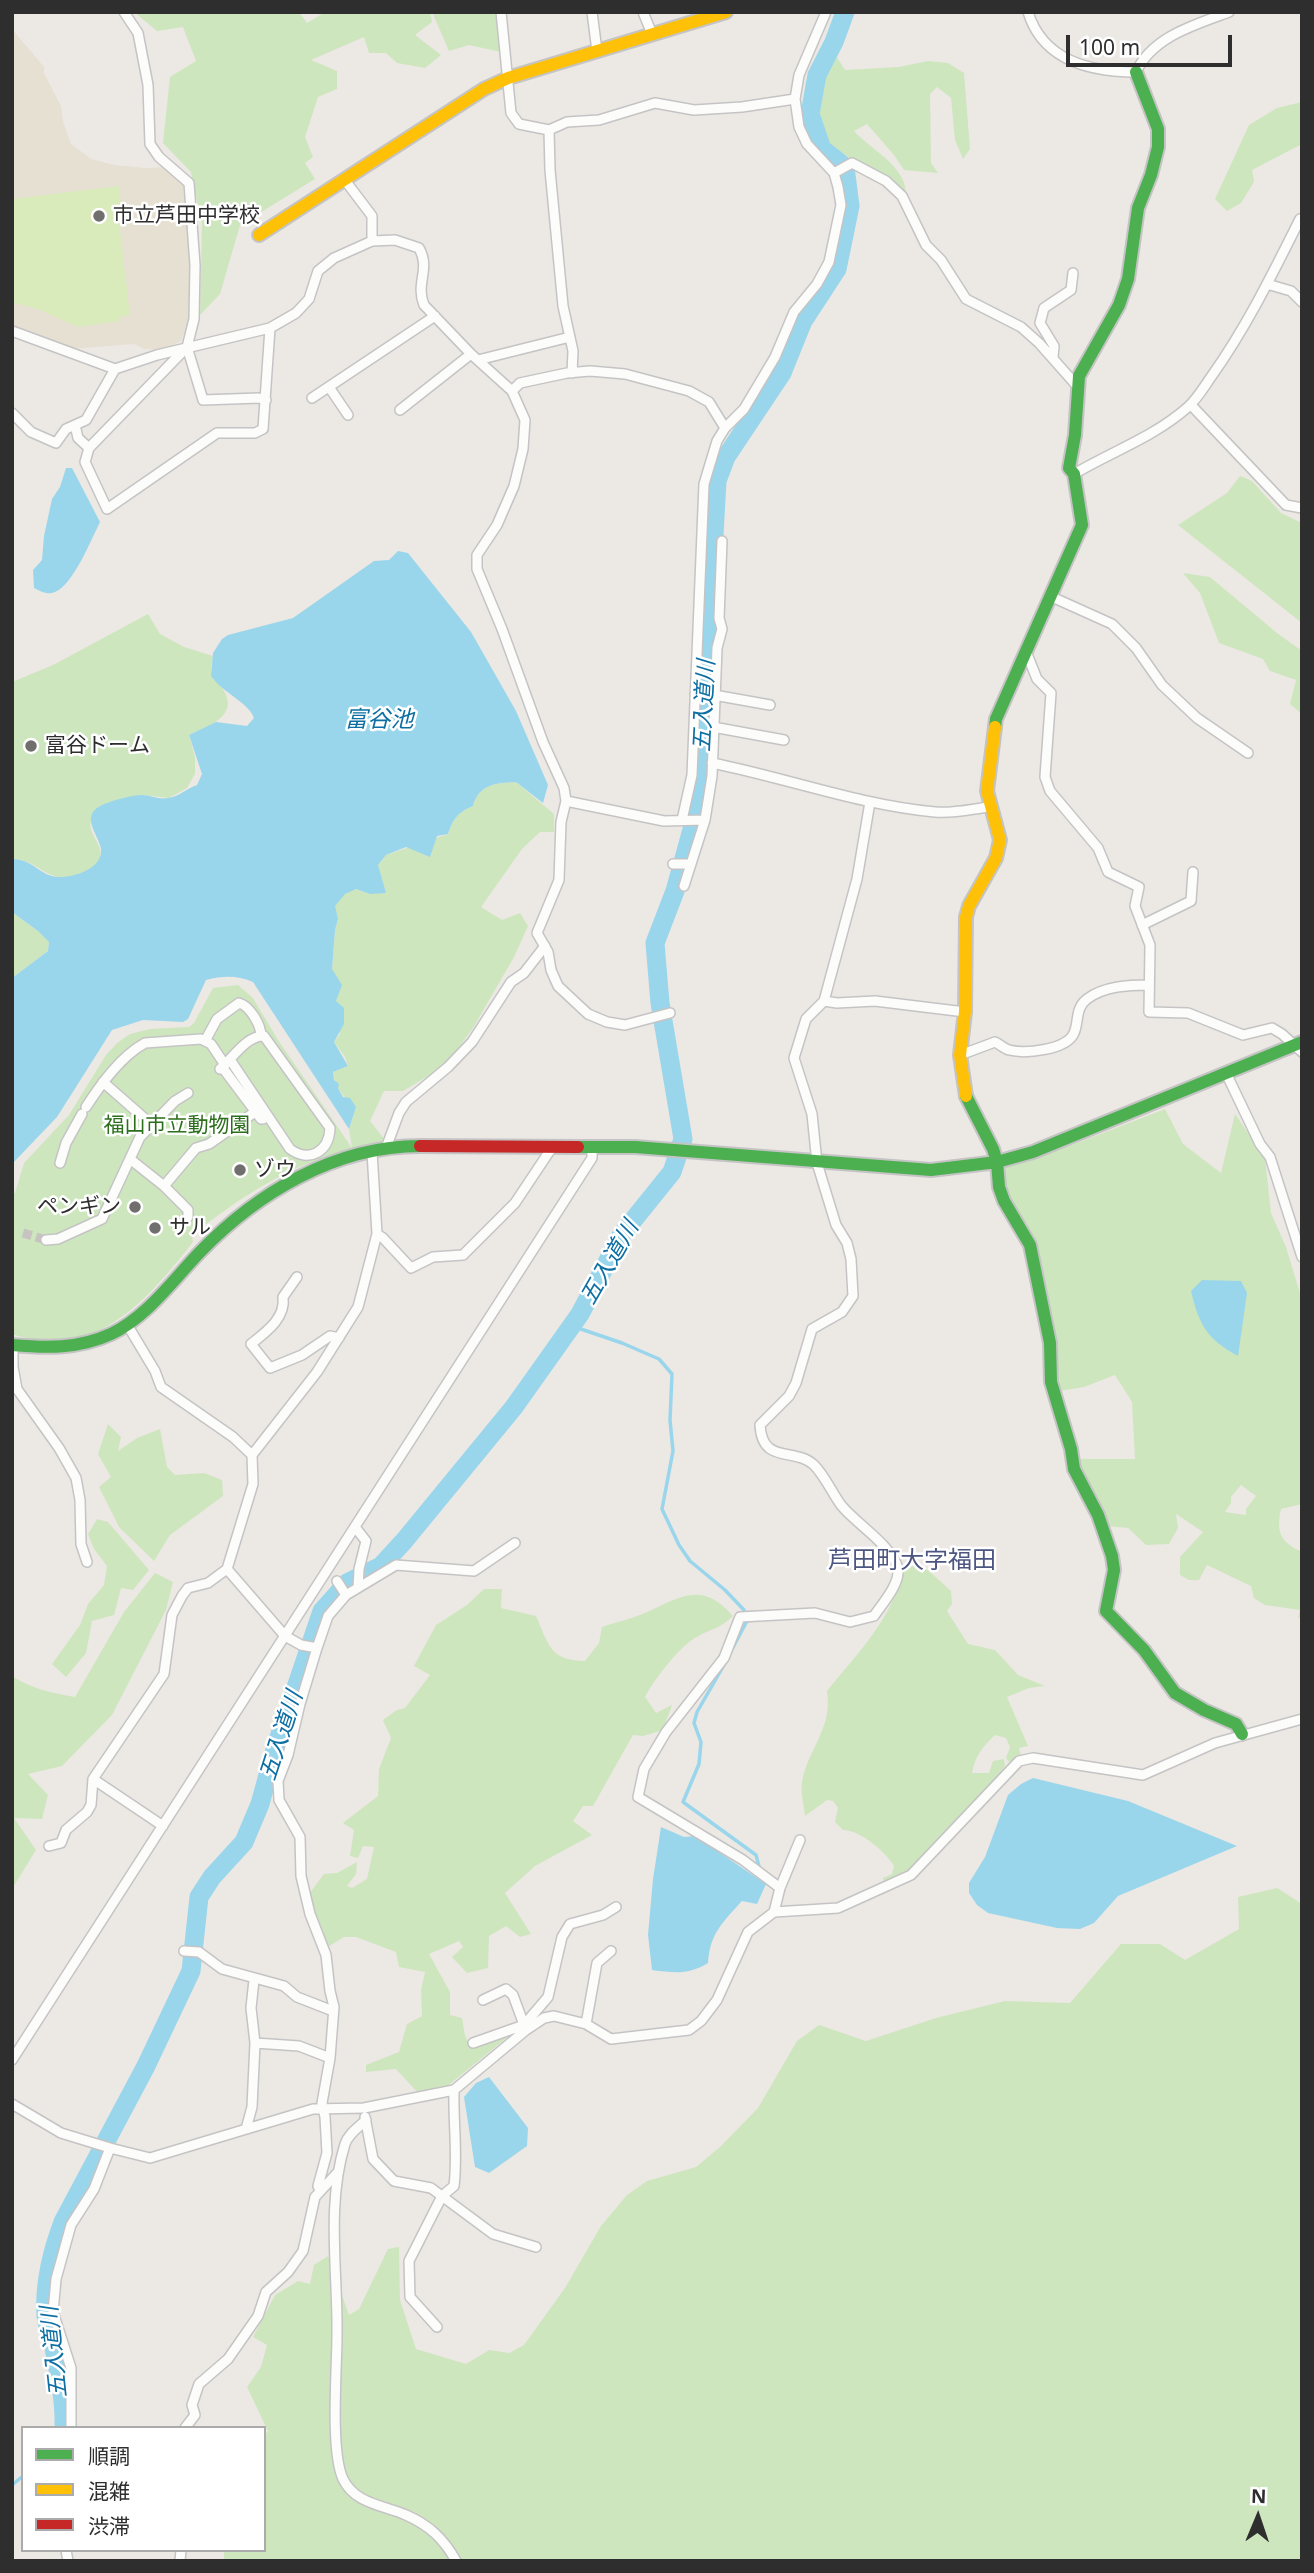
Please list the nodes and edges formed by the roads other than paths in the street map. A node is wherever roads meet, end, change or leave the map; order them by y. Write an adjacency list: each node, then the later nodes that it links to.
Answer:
1 (124, 12): 27 (street)
2 (501, 12): 12 (street)
3 (592, 12): 10 (street)
4 (643, 12): 9 (street)
5 (826, 12): 13 (street)
6 (1028, 12): 11 (street)
7 (1229, 12): 11 (street)
8 (717, 14): 9 (street)
9 (652, 34): 10 (street)
10 (597, 51): 12 (street)
11 (1136, 72): 33 (street)
12 (508, 78): 14 (street); 16 (street)
13 (795, 99): 14 (street); 15 (street)
14 (549, 130): 26 (street)
15 (834, 173): 29 (street); 42 (street)
16 (344, 179): 18 (street); 19 (street)
17 (1300, 219): 21 (street)
18 (259, 235)
19 (372, 241): 23 (street); 24 (street)
20 (1073, 273): 29 (street)
21 (1267, 284): 22 (street); 37 (street)
22 (1302, 302)
23 (435, 316): 28 (street); 32 (street)
24 (270, 328): 27 (street); 36 (street)
25 (12, 331): 30 (street)
26 (569, 337): 28 (street); 31 (street)
27 (187, 347): 30 (street); 36 (street); 43 (street)
28 (474, 357): 34 (street); 38 (street)
29 (1053, 357): 33 (street)
30 (115, 369): 41 (street)
31 (572, 373): 34 (street); 42 (street)
32 (329, 387): 35 (street); 40 (street)
33 (1079, 387): 44 (street)
34 (512, 391): 58 (street)
35 (312, 398)
36 (266, 400): 43 (street)
37 (1191, 405): 44 (street); 45 (street)
38 (400, 410)
39 (12, 412): 41 (street)
40 (348, 415)
41 (75, 425): 43 (street)
42 (725, 428): 49 (street)
43 (89, 448)
44 (1074, 474): 47 (street)
45 (1302, 508)
46 (722, 541): 50 (street)
47 (1052, 597): 48 (street); 54 (street)
48 (1027, 653): 60 (street); 67 (street)
49 (695, 694): 50 (street); 56 (street)
50 (714, 695): 51 (street); 52 (street)
51 (770, 705)
52 (713, 727): 53 (street); 55 (street)
53 (784, 740)
54 (1248, 753)
55 (712, 763): 57 (street); 59 (street)
56 (692, 775): 57 (street); 61 (street)
57 (712, 776): 62 (street)
58 (566, 801): 61 (street); 68 (street)
59 (870, 802): 60 (street); 70 (street)
60 (989, 807): 71 (street)
61 (682, 820): 62 (street)
62 (705, 820): 64 (street)
63 (673, 864): 64 (street)
64 (691, 864): 66 (street)
65 (1193, 872): 67 (street)
66 (684, 886)
67 (1142, 925): 69 (street)
68 (545, 946): 72 (street); 86 (street)
69 (1149, 985): 75 (street); 76 (street)
70 (824, 1001): 71 (street); 91 (street)
71 (965, 1012): 76 (street)
72 (670, 1013)
73 (261, 1036): 74 (street); 77 (street); 77 (street)
74 (205, 1041): 77 (street); 79 (street)
75 (1300, 1046): 78 (street)
76 (960, 1055): 89 (street)
77 (225, 1065): 81 (street)
78 (1226, 1073): 89 (street); 96 (street)
79 (103, 1082): 83 (street); 90 (street)
80 (188, 1093): 83 (street)
81 (255, 1112): 82 (street); 92 (street)
82 (263, 1119)
83 (152, 1125): 88 (street)
84 (554, 1146): 85 (street); 86 (street); 94 (street)
85 (592, 1147): 91 (street); 102 (street)
86 (387, 1148): 87 (street)
87 (372, 1152): 94 (street); 98 (street)
88 (130, 1159): 92 (street); 95 (street)
89 (997, 1162): 91 (street); 112 (street)
90 (60, 1163)
91 (817, 1163): 117 (street)
92 (164, 1186): 93 (street)
93 (188, 1217)
94 (377, 1234): 99 (street)
95 (46, 1240)
96 (1302, 1257)
97 (297, 1276): 99 (street)
98 (128, 1326): 100 (street); 101 (street)
99 (339, 1338): 101 (street)
100 (13, 1345): 104 (street)
101 (252, 1455): 105 (street)
102 (355, 1527): 107 (street); 109 (street)
103 (515, 1543): 107 (street)
104 (87, 1562)
105 (227, 1569): 109 (street); 113 (street)
106 (337, 1581): 108 (street)
107 (358, 1588): 108 (street)
108 (346, 1595): 110 (street)
109 (285, 1636): 110 (street); 114 (street)
110 (317, 1648): 124 (street)
111 (1302, 1719): 112 (street)
112 (1242, 1734): 119 (street)
113 (93, 1779): 114 (street); 116 (street)
114 (163, 1826): 130 (street)
115 (800, 1840): 117 (street)
116 (49, 1846)
117 (780, 1888): 119 (street)
118 (616, 1907): 126 (street)
119 (774, 1912): 125 (street)
120 (184, 1951): 122 (street)
121 (611, 1951): 125 (street)
122 (254, 1980): 124 (street); 127 (street)
123 (483, 2000): 126 (street)
124 (333, 2011): 129 (street)
125 (586, 2024): 126 (street)
126 (525, 2027): 128 (street); 131 (street)
127 (255, 2043): 129 (street); 136 (street)
128 (473, 2043)
129 (330, 2058): 134 (street)
130 (12, 2060)
131 (454, 2090): 133 (street); 140 (street)
132 (12, 2104): 137 (street)
133 (364, 2108): 134 (street); 135 (street)
134 (322, 2109): 136 (street); 139 (street)
135 (366, 2120): 138 (street); 140 (street)
136 (246, 2129): 137 (street)
137 (110, 2148): 143 (street)
138 (338, 2172): 139 (street); 145 (street)
139 (320, 2190): 144 (street)
140 (442, 2196): 141 (street); 142 (street)
141 (536, 2246)
142 (437, 2327)
143 (71, 2426)
144 (187, 2426)
145 (456, 2561)

